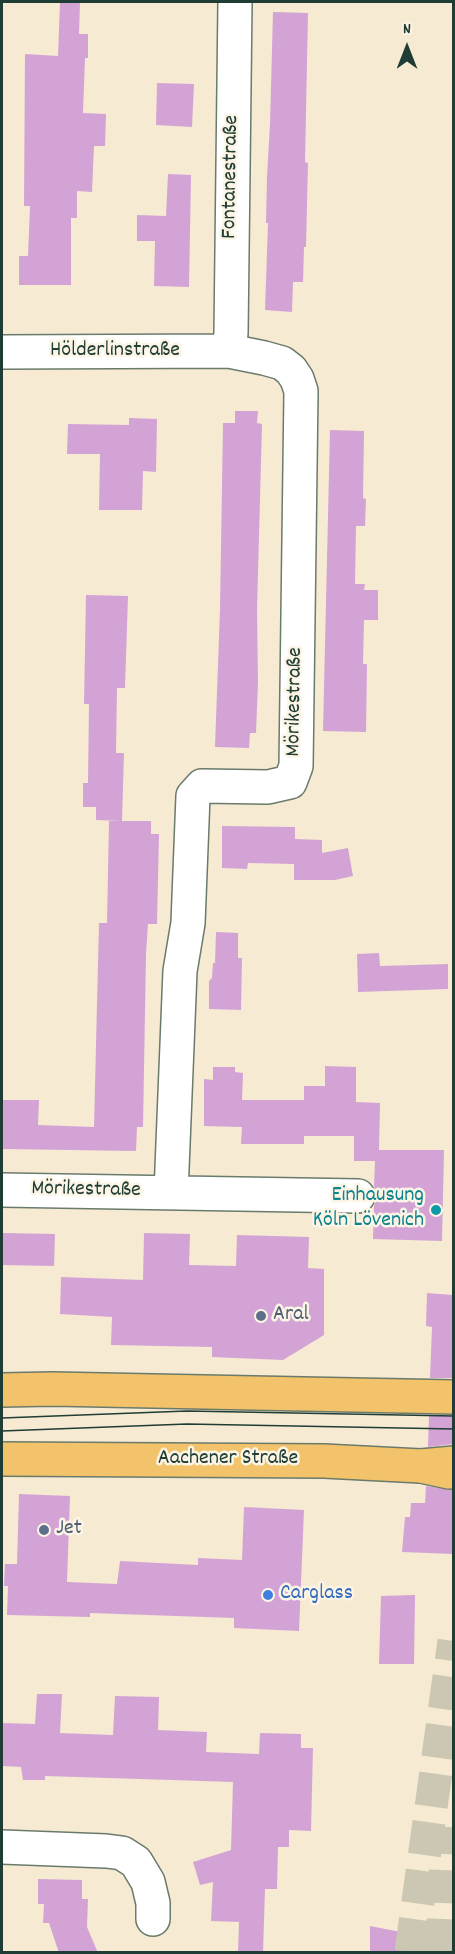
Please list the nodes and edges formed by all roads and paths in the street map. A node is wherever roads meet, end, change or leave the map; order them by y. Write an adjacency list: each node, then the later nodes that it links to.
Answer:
1 (235, 2): 2 (street, Fontanestraße)
2 (228, 351): 3 (street, Hölderlinstraße); 5 (street, Mörikestraße)
3 (2, 352)
4 (2, 1190): 5 (street, Mörikestraße)
5 (171, 1193): 6 (street, Mörikestraße)
6 (358, 1196)
7 (2, 1390): 8 (main road)
8 (453, 1397)
9 (2, 1459): 11 (main road, Aachener Straße)
10 (453, 1463): 11 (main road)
11 (421, 1466): 12 (main road, Aachener Straße)
12 (453, 1473)
13 (2, 1847): 14 (street)
14 (153, 1919)

